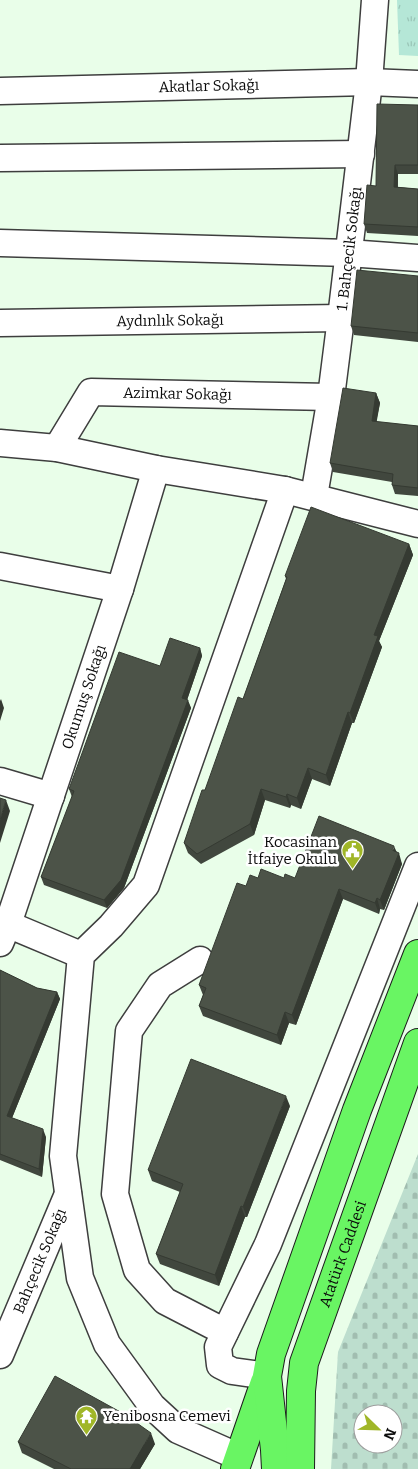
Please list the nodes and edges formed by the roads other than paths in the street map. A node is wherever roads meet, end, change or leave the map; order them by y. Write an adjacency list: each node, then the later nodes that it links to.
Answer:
1 (375, 0): 2 (street, 1. Bahçecik Sokağı)
2 (369, 82): 3 (street, Akatlar Sokağı); 4 (street, Akatlar Sokağı); 5 (street, 1. Bahçecik Sokağı)
3 (418, 84)
4 (0, 91)
5 (361, 154): 6 (street); 8 (street, 1. Bahçecik Sokağı)
6 (0, 158)
7 (0, 243): 8 (street)
8 (348, 253): 9 (street); 10 (street, 1. Bahçecik Sokağı)
9 (418, 258)
10 (341, 318): 11 (street, Aydınlık Sokağı); 12 (street, 1. Bahçecik Sokağı)
11 (0, 323)
12 (331, 397): 14 (street, Azimkar Sokağı); 17 (street, 1. Bahçecik Sokağı)
13 (0, 443): 14 (street)
14 (57, 448): 15 (street)
15 (156, 469): 16 (street); 20 (street, Okumuş Sokağı)
16 (285, 490): 17 (street); 26 (street)
17 (314, 496): 18 (street)
18 (418, 524)
19 (0, 566): 20 (street)
20 (120, 589): 22 (street, Okumuş Sokağı)
21 (0, 781): 22 (street)
22 (50, 796): 24 (street, Okumuş Sokağı)
23 (418, 866): 30 (street)
24 (3, 929): 26 (street)
25 (418, 954): 32 (main road)
26 (82, 955): 29 (street)
27 (200, 960): 30 (street)
28 (418, 1043): 33 (main road, Atatürk Caddesi)
29 (68, 1193): 31 (street, Bahçecik Sokağı); 34 (street)
30 (225, 1332): 32 (street)
31 (0, 1355)
32 (267, 1376): 33 (main road); 34 (main road); 35 (main road)
33 (301, 1391): 36 (main road, Atatürk Caddesi)
34 (237, 1463)
35 (276, 1469)
36 (300, 1469)

